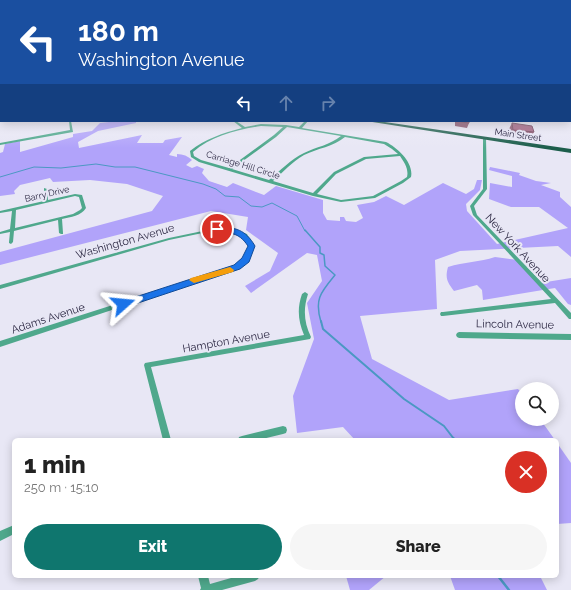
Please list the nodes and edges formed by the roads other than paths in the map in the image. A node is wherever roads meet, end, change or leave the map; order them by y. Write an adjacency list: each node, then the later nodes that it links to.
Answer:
1 (70, 122): 10 (street)
2 (235, 122): 6 (street)
3 (306, 122): 7 (street)
4 (375, 122): 9 (main road, Main Street)
5 (286, 126): 6 (street, Carriage Hill Circle); 7 (street, Carriage Hill Circle); 13 (street)
6 (244, 128): 13 (street, Carriage Hill Circle)
7 (300, 128): 8 (street, Carriage Hill Circle)
8 (344, 136): 12 (street, Carriage Hill Circle); 14 (street)
9 (484, 138): 11 (main road, Main Street); 28 (street, New York Avenue)
10 (0, 144)
11 (571, 151)
12 (400, 155): 16 (street); 16 (street, Carriage Hill Circle)
13 (230, 169): 14 (street, Carriage Hill Circle)
14 (270, 182): 16 (street, Carriage Hill Circle)
15 (45, 189): 17 (street)
16 (314, 195)
17 (46, 202): 18 (street, Barry Drive); 20 (street, Barry Drive)
18 (14, 210): 19 (street, Barry Drive); 21 (street)
19 (0, 212)
20 (60, 219): 21 (street, Barry Drive); 23 (street)
21 (12, 230): 22 (street, Barry Drive); 24 (street)
22 (0, 233)
23 (61, 234)
24 (11, 242)
25 (252, 246): 26 (street, Washington Avenue); 33 (street, Adams Avenue)
26 (0, 287)
27 (305, 294): 35 (street, Hampton Avenue)
28 (556, 301): 29 (street); 30 (street, New York Avenue)
29 (444, 314)
30 (571, 317)
31 (460, 335): 32 (street, Lincoln Avenue)
32 (571, 337)
33 (0, 344)
34 (282, 430): 36 (street)
35 (166, 438)
36 (250, 438)
37 (12, 530): 38 (street)
38 (0, 536)
39 (203, 578): 41 (street)
40 (248, 578): 41 (street)
41 (205, 590)

